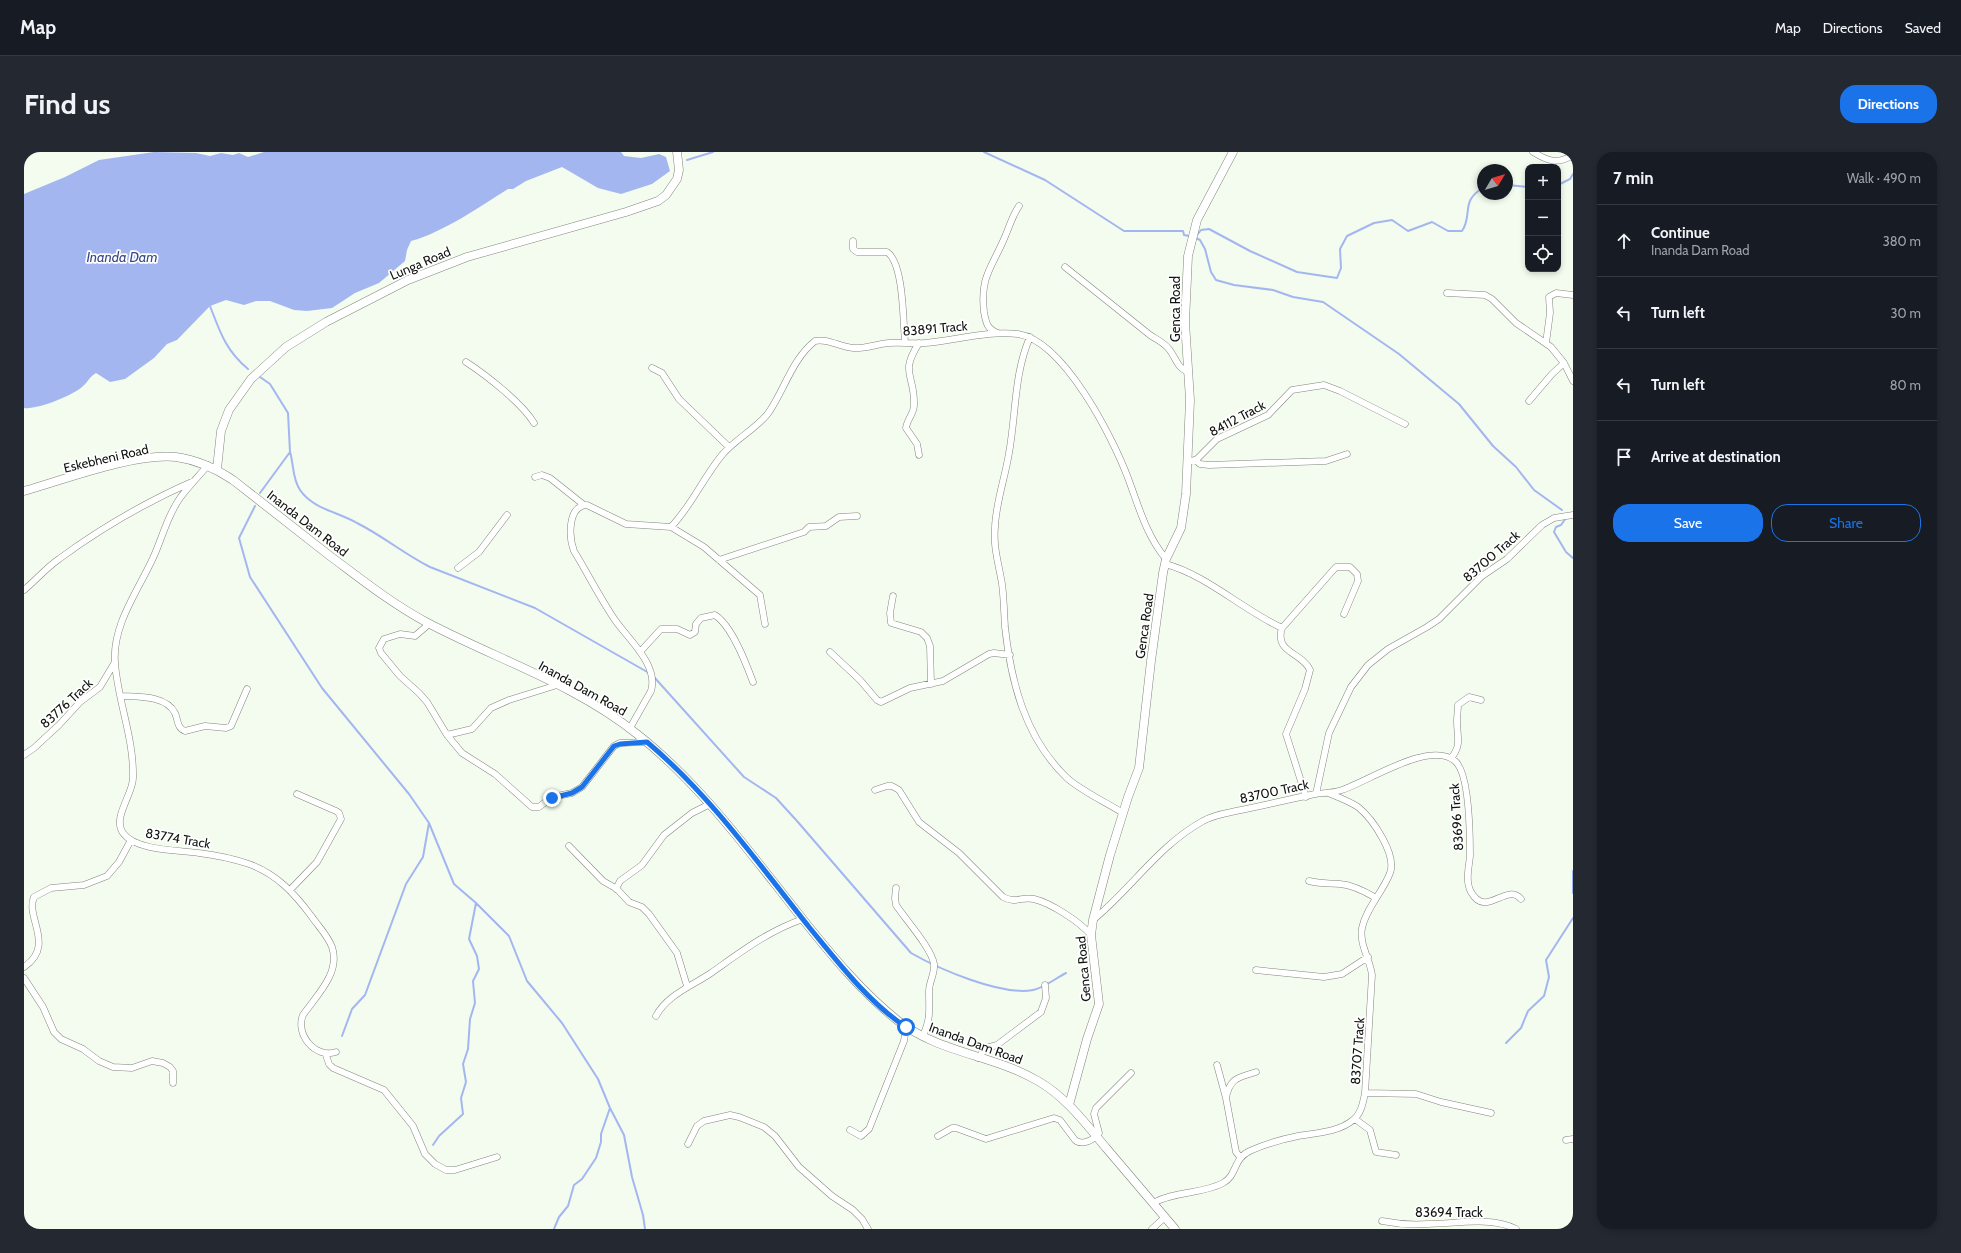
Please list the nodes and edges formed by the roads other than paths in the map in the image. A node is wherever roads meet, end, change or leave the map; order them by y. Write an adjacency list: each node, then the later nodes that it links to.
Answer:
1 (677, 152): 29 (street, Lunga Road)
2 (1233, 152): 18 (street, Genca Road)
3 (1534, 152): 4 (street)
4 (1573, 155)
5 (1019, 206): 10 (street)
6 (853, 241): 12 (street)
7 (1065, 267): 18 (street)
8 (1447, 293): 13 (street)
9 (1573, 295): 13 (street)
10 (1003, 334): 11 (street, 83891 Track); 14 (street, 83891 Track)
11 (1030, 337): 39 (street, 83891 Track); 49 (street)
12 (905, 342): 14 (street, 83891 Track); 23 (street, 83891 Track)
13 (1546, 342): 16 (street)
14 (919, 343): 25 (street)
15 (466, 362): 21 (street)
16 (1564, 363): 19 (street); 20 (street)
17 (652, 368): 23 (street)
18 (1188, 372): 27 (street, Genca Road)
19 (1573, 381)
20 (1530, 401)
21 (534, 423)
22 (1405, 424): 27 (street, 84112 Track)
23 (729, 447): 37 (street, 83891 Track)
24 (1347, 454): 27 (street)
25 (919, 455)
26 (194, 460): 28 (street, Inanda Dam Road); 32 (street, Eskebheni Road)
27 (1192, 461): 39 (street, Genca Road)
28 (208, 465): 29 (street, Inanda Dam Road); 31 (street, 83774 Track)
29 (217, 469): 44 (street, Inanda Dam Road)
30 (535, 477): 33 (street)
31 (196, 480): 41 (street); 50 (street, 83774 Track)
32 (24, 491)
33 (584, 505): 37 (street); 47 (street)
34 (1573, 514): 65 (street, 83700 Track)
35 (507, 515): 40 (street)
36 (857, 516): 38 (street)
37 (671, 527): 38 (street)
38 (719, 560): 45 (street)
39 (1166, 562): 46 (street); 68 (street, Genca Road)
40 (458, 568)
41 (24, 590)
42 (893, 596): 52 (street)
43 (1344, 614): 46 (street)
44 (430, 624): 53 (street, Inanda Dam Road); 58 (street)
45 (765, 624)
46 (1282, 628): 66 (street)
47 (640, 652): 51 (street); 57 (street)
48 (830, 652): 52 (street)
49 (1010, 655): 52 (street); 68 (street)
50 (115, 662): 55 (street, 83774 Track); 60 (street, 83776 Track)
51 (754, 682)
52 (931, 684)
53 (557, 685): 57 (street, Inanda Dam Road); 58 (street)
54 (247, 689): 55 (street)
55 (121, 696): 69 (street, 83774 Track)
56 (1481, 700): 61 (street)
57 (630, 728): 59 (street, Inanda Dam Road)
58 (448, 735): 59 (street)
59 (647, 742): 67 (street, Inanda Dam Road)
60 (24, 755)
61 (1451, 758): 63 (street); 76 (street, 83696 Track)
62 (875, 790): 79 (street)
63 (1328, 793): 65 (street); 75 (street, 83707 Track)
64 (297, 794): 74 (street)
65 (1316, 794): 66 (street, 83700 Track)
66 (1306, 797): 78 (street, 83700 Track)
67 (710, 804): 73 (street); 77 (street, Inanda Dam Road)
68 (1124, 813): 78 (street, Genca Road)
69 (131, 840): 74 (street, 83774 Track); 81 (street)
70 (569, 846): 73 (street)
71 (1309, 881): 75 (street)
72 (896, 888): 88 (street)
73 (616, 889): 85 (street)
74 (290, 890): 90 (street, 83774 Track)
75 (1376, 898): 80 (street, 83707 Track)
76 (1521, 899)
77 (803, 920): 85 (street); 87 (street, Inanda Dam Road)
78 (1093, 920): 79 (street, Genca Road)
79 (1091, 935): 98 (street, Genca Road)
80 (1368, 957): 82 (street); 96 (street, 83707 Track)
81 (24, 967)
82 (1256, 970)
83 (24, 978): 95 (street)
84 (1045, 985): 91 (street)
85 (687, 986): 86 (street)
86 (656, 1016)
87 (906, 1027): 88 (street, Inanda Dam Road); 101 (street)
88 (923, 1036): 91 (street, Inanda Dam Road)
89 (336, 1052): 90 (street)
90 (326, 1055): 106 (street, 83774 Track)
91 (978, 1058): 98 (street, Inanda Dam Road)
92 (1217, 1065): 97 (street)
93 (1256, 1072): 97 (street)
94 (1131, 1073): 103 (street)
95 (173, 1082)
96 (1365, 1093): 99 (street); 100 (street, 83707 Track)
97 (1226, 1098): 107 (street)
98 (1069, 1106): 103 (street, Inanda Dam Road)
99 (1491, 1113)
100 (1355, 1119): 105 (street); 107 (street)
101 (850, 1130)
102 (938, 1136): 103 (street)
103 (1097, 1136): 108 (street, Inanda Dam Road)
104 (688, 1144): 112 (street)
105 (1396, 1155)
106 (497, 1157)
107 (1240, 1157): 108 (street)
108 (1153, 1203): 109 (street, Inanda Dam Road)
109 (1165, 1217): 113 (street); 114 (street, Inanda Dam Road)
110 (1382, 1221): 111 (street, 83694 Track)
111 (1466, 1222): 115 (street); 116 (street, 83694 Track)
112 (868, 1229)
113 (1152, 1229)
114 (1175, 1229)
115 (1464, 1229)
116 (1516, 1229)

